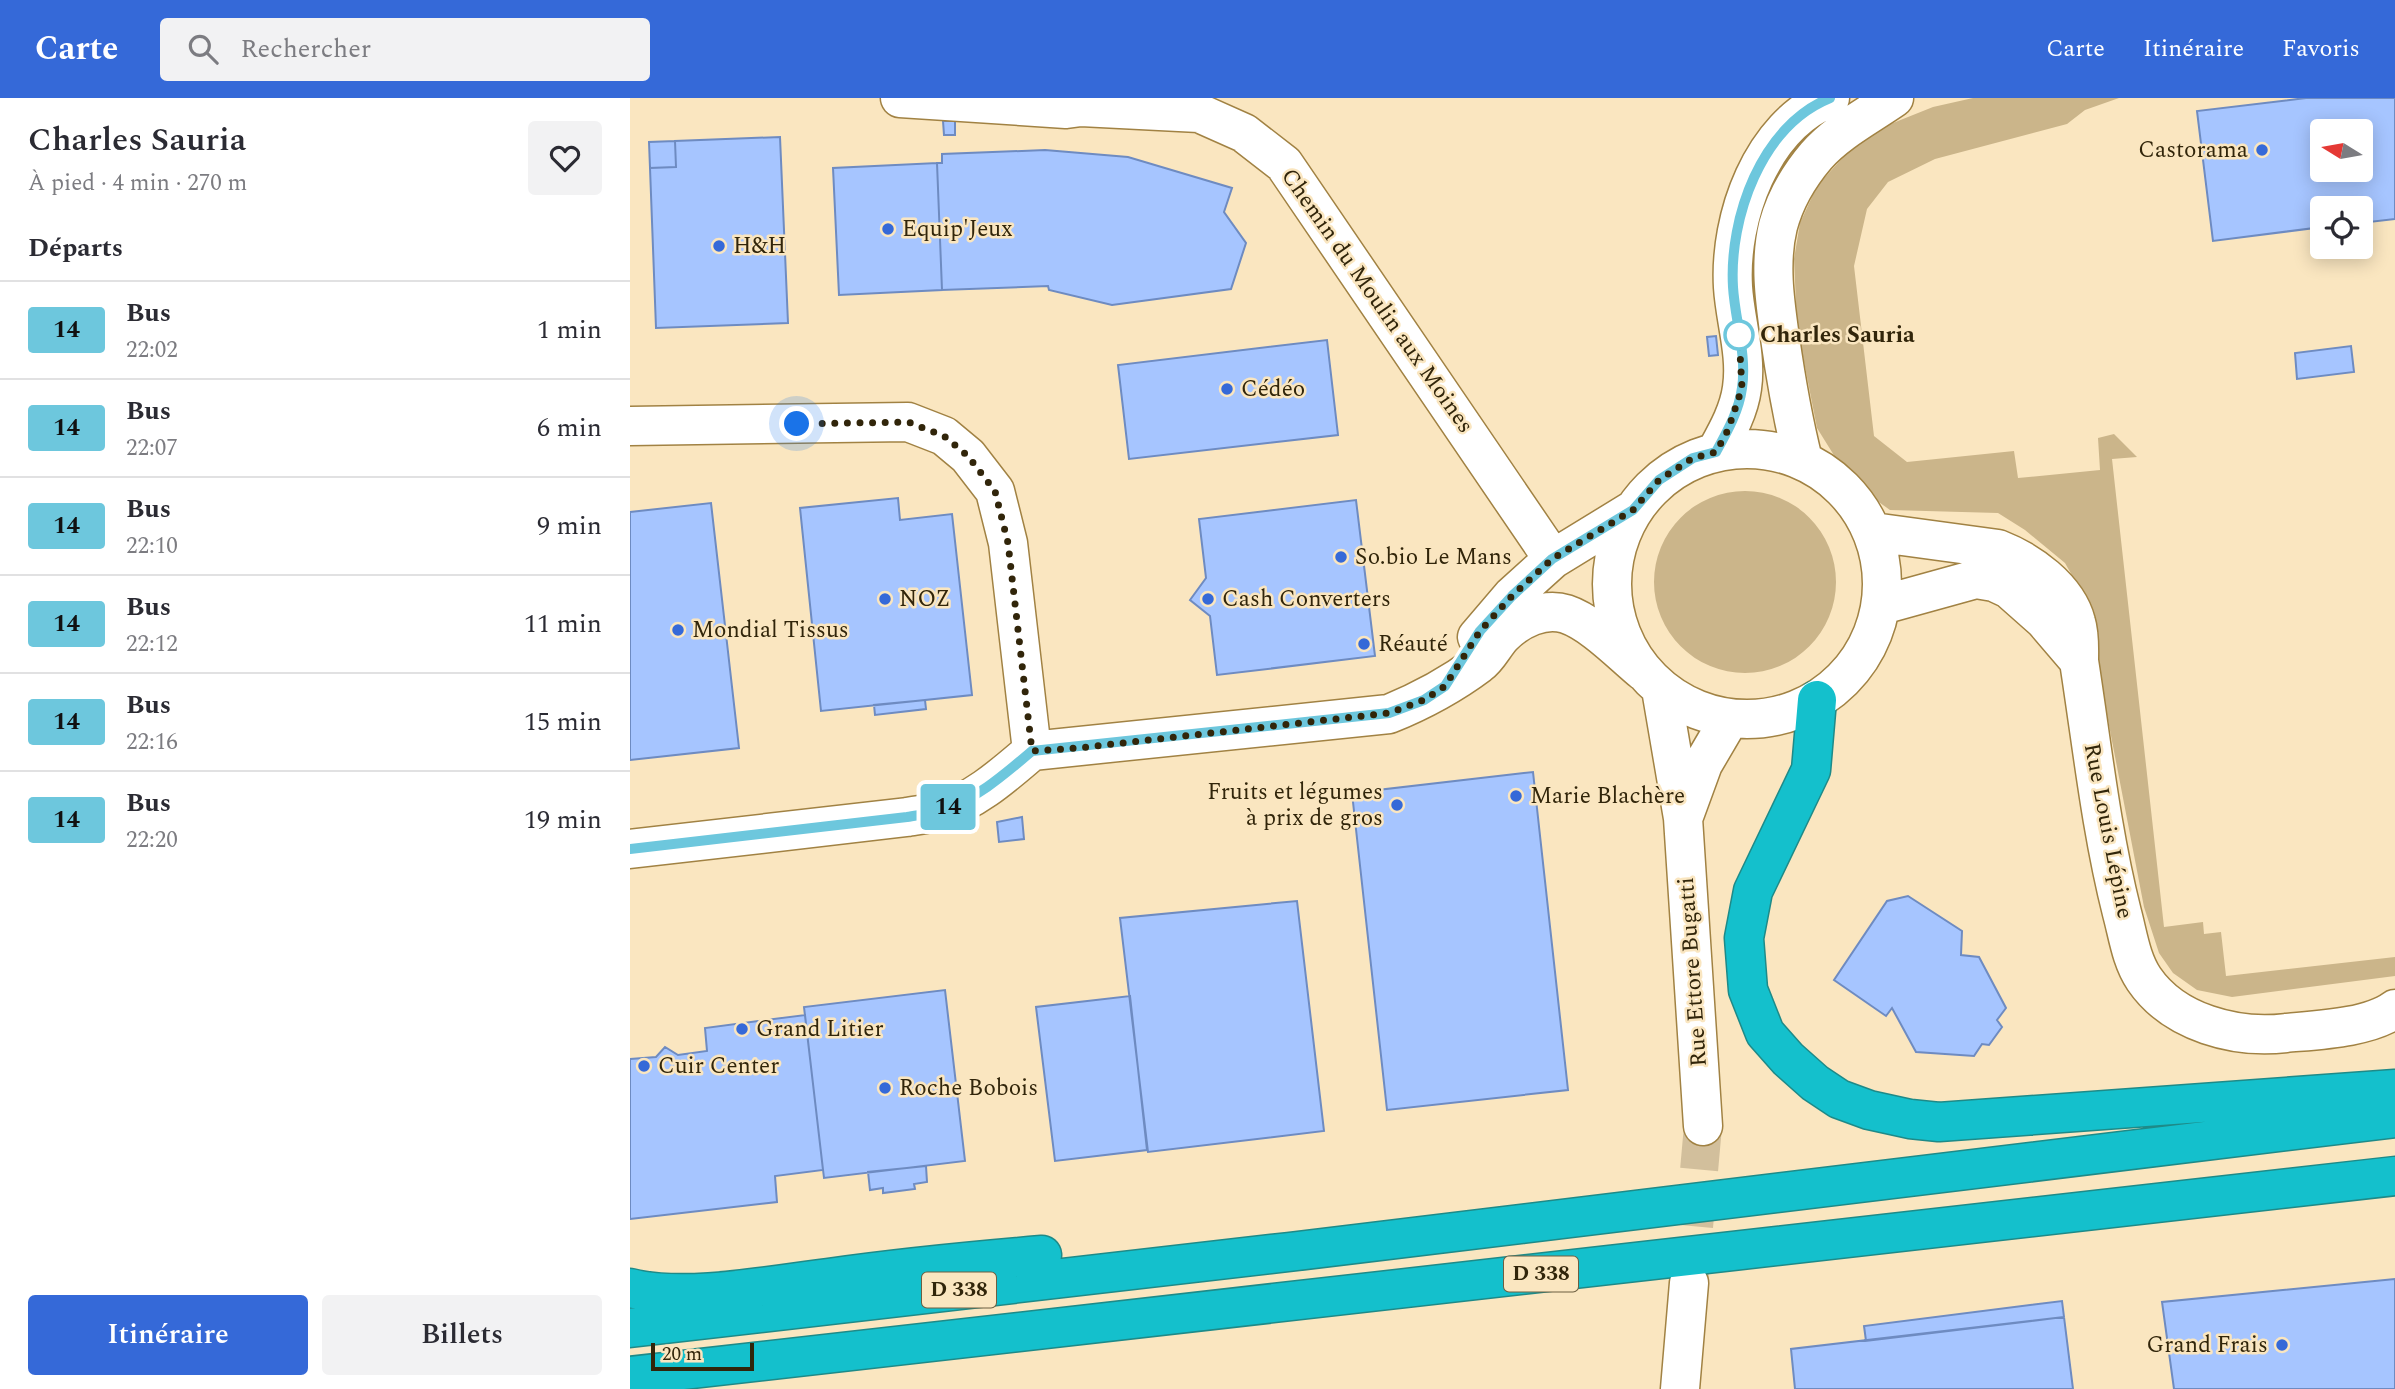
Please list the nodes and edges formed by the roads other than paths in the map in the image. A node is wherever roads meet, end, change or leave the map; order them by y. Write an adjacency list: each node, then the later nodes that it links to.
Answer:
1 (900, 98): 9 (street, Chemin du Moulin aux Moines)
2 (1830, 98): 5 (street)
3 (1894, 98): 6 (street)
4 (630, 426): 16 (street)
5 (1716, 452): 6 (street); 7 (street)
6 (1803, 460): 8 (street)
7 (1633, 510): 9 (street); 12 (street)
8 (1874, 532): 10 (street); 11 (street, Rue Louis Lépine)
9 (1552, 559): 13 (street)
10 (1882, 605): 11 (street); 14 (street)
11 (2079, 660): 19 (street, Rue Louis Lépine)
12 (1653, 681): 13 (street); 15 (street); 17 (street, Rue Ettore Bugatti)
13 (1445, 686): 16 (street)
14 (1817, 700): 15 (street); 20 (highway)
15 (1730, 718): 17 (street, Rue Ettore Bugatti)
16 (1032, 751): 18 (street)
17 (1684, 818): 22 (street, Rue Ettore Bugatti)
18 (630, 849)
19 (2395, 1009)
20 (2395, 1089)
21 (2395, 1118): 24 (highway, D 338)
22 (1703, 1126)
23 (2395, 1176): 28 (highway, D 338)
24 (1289, 1252): 26 (highway); 27 (highway, D 338)
25 (1689, 1283): 31 (street)
26 (630, 1288)
27 (630, 1328)
28 (686, 1370): 29 (highway, D 338); 30 (highway)
29 (630, 1376)
30 (638, 1389)
31 (1680, 1389)

